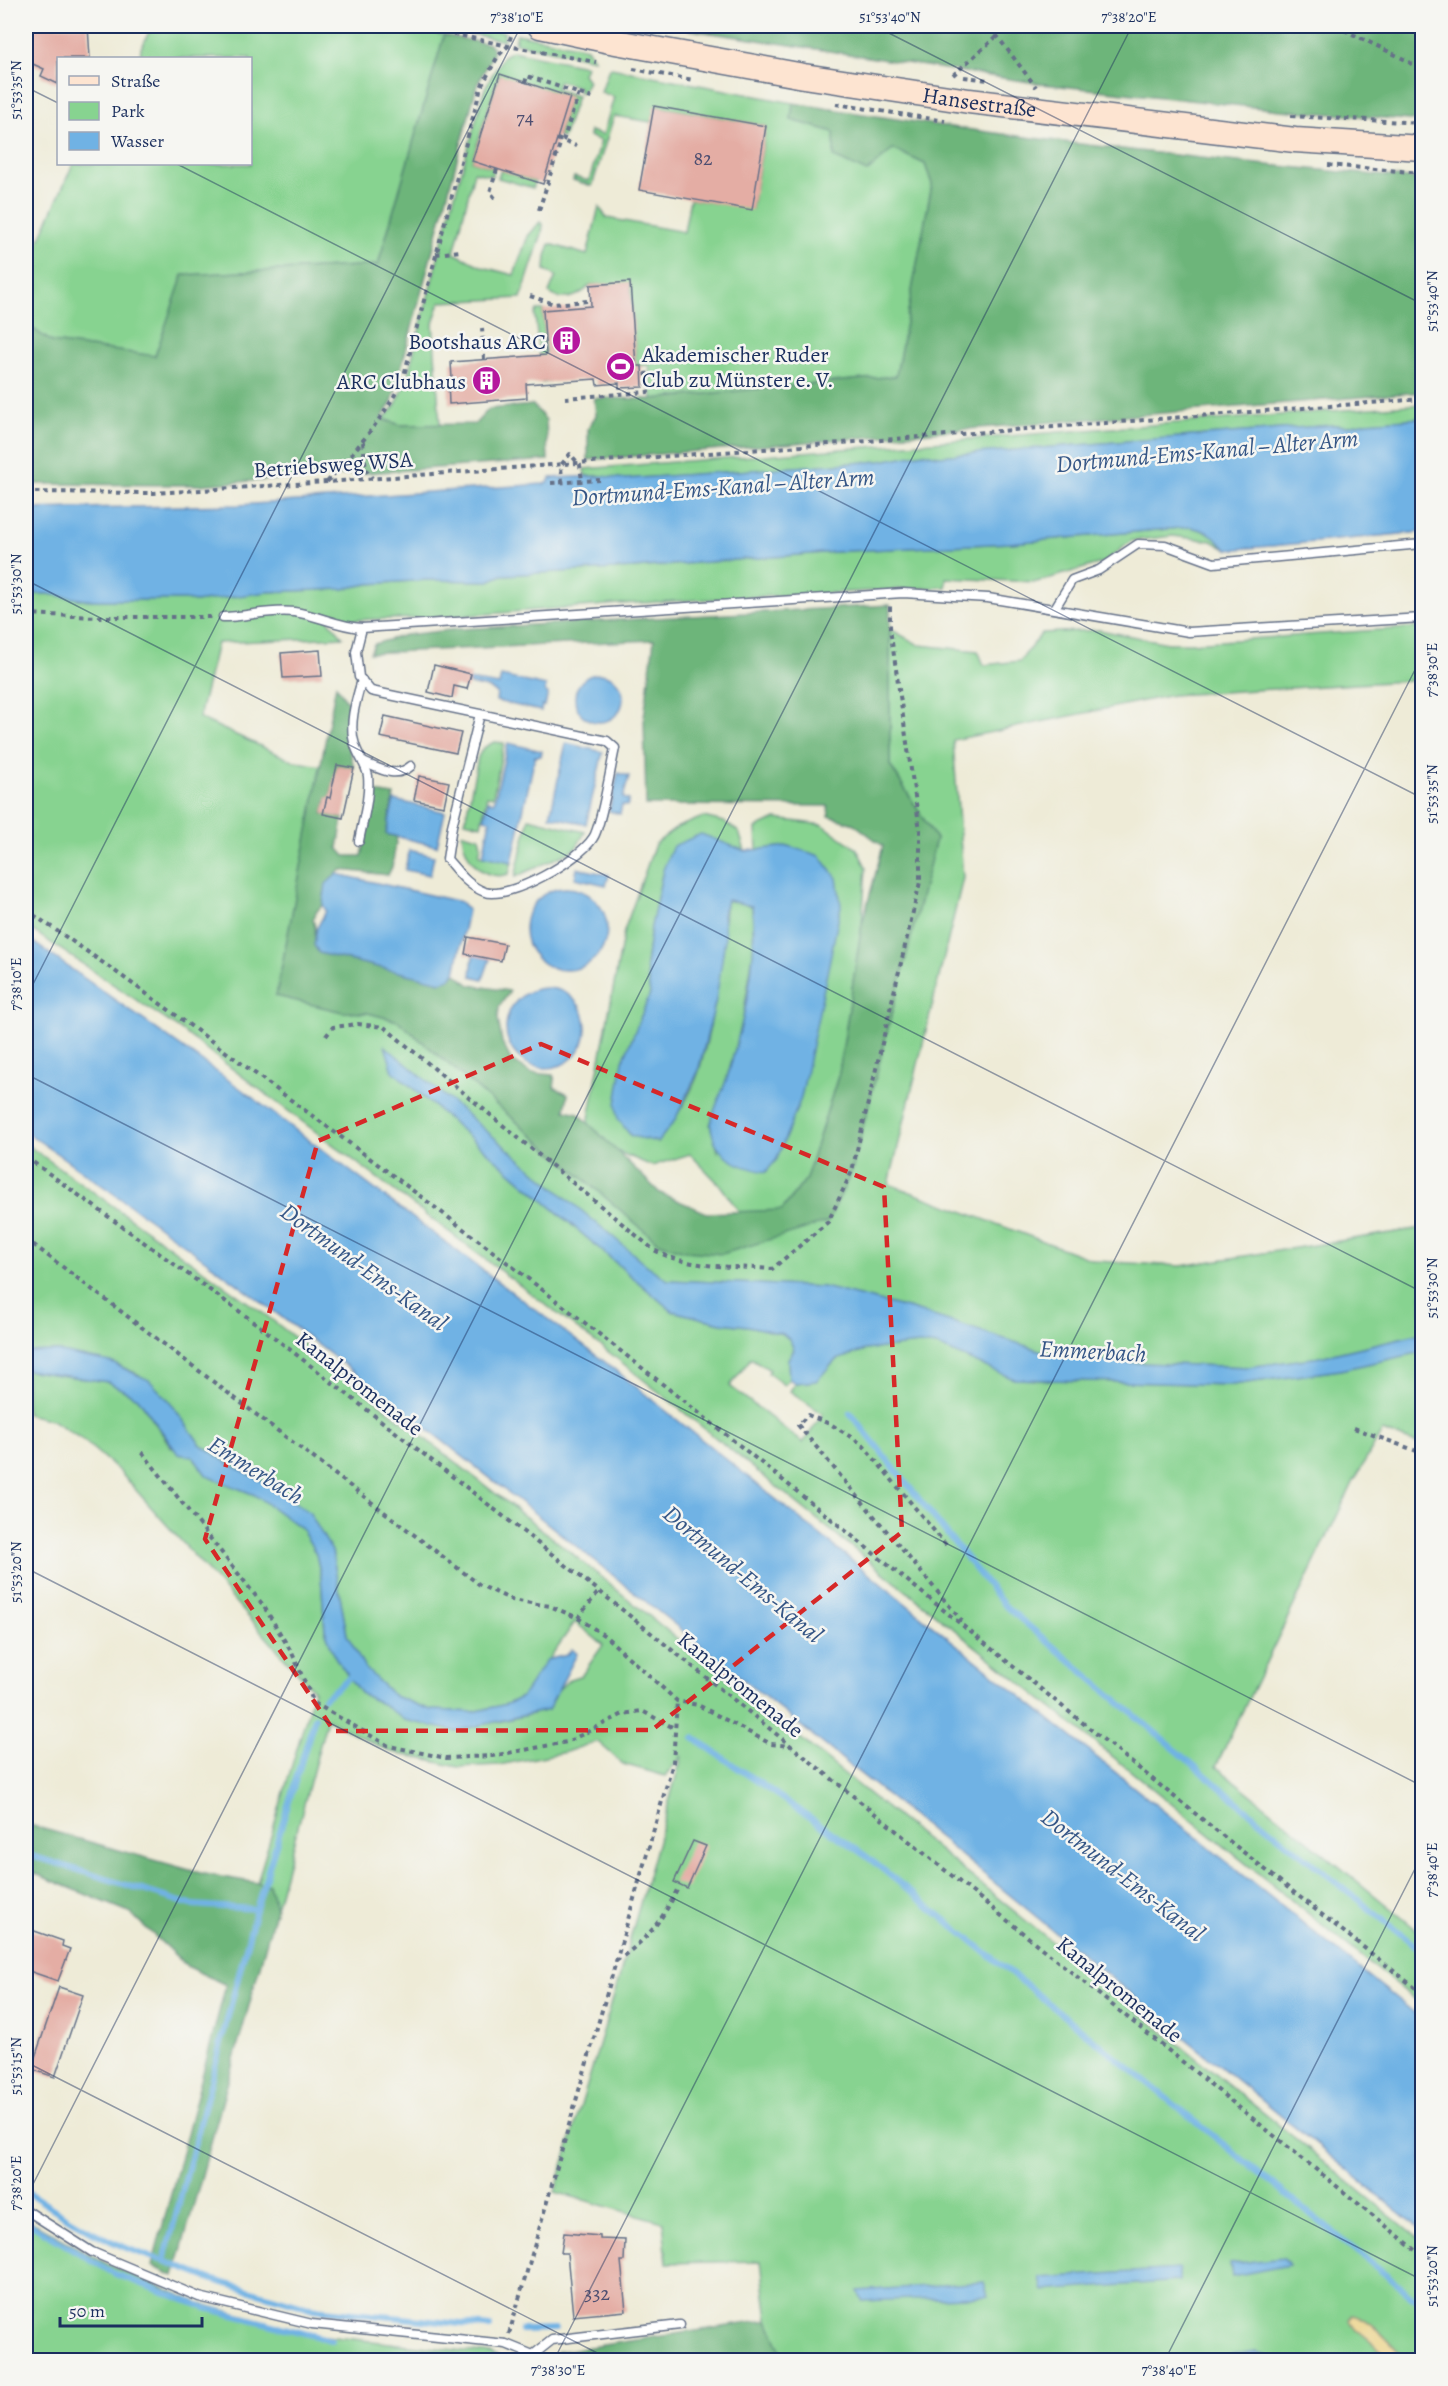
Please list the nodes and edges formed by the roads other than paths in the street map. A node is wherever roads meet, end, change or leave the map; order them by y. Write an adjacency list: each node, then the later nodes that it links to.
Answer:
1 (540, 26): 2 (main road, Hansestraße)
2 (1422, 148)
3 (1422, 544): 4 (lane)
4 (1055, 608): 6 (lane); 7 (lane)
5 (223, 616): 7 (lane)
6 (1422, 618)
7 (362, 628): 8 (lane)
8 (362, 681): 9 (lane); 10 (lane)
9 (480, 714): 9 (lane)
10 (363, 762): 11 (lane); 12 (lane)
11 (411, 766)
12 (359, 841)
13 (26, 2210): 15 (lane)
14 (680, 2325): 15 (lane)
15 (533, 2358)

